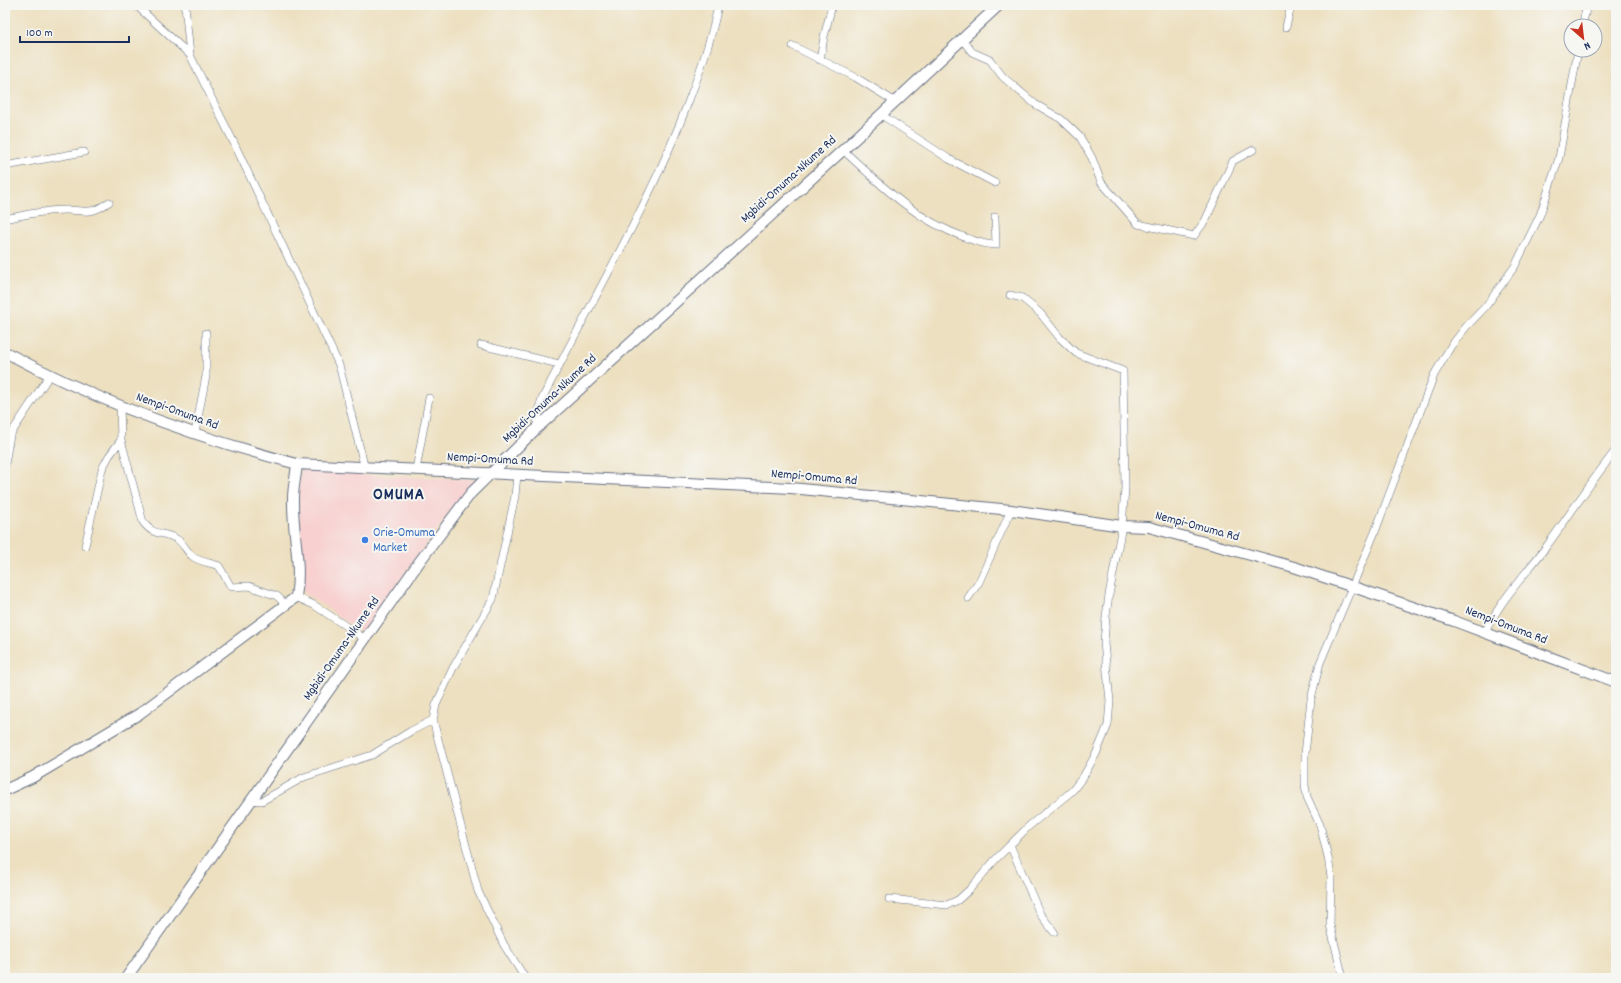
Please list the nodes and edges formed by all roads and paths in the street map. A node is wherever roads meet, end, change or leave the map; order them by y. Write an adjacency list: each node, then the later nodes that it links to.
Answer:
1 (136, 5): 12 (street)
2 (185, 5): 12 (street)
3 (718, 5): 31 (street)
4 (832, 5): 14 (street)
5 (999, 5): 10 (street, Mgbidi-Omuma-Nkume Rd)
6 (1291, 5): 9 (street)
7 (1587, 5): 8 (street)
8 (1584, 18)
9 (1286, 27)
10 (962, 39): 15 (street, Mgbidi-Omuma-Nkume Rd); 19 (street)
11 (793, 46): 14 (street)
12 (190, 55): 41 (street)
13 (1577, 58): 48 (street)
14 (820, 60): 15 (street)
15 (894, 101): 16 (street, Mgbidi-Omuma-Nkume Rd)
16 (880, 114): 18 (street, Mgbidi-Omuma-Nkume Rd); 23 (street)
17 (5, 127): 21 (street)
18 (843, 150): 25 (street); 35 (street, Mgbidi-Omuma-Nkume Rd)
19 (1253, 150)
20 (84, 152): 21 (street)
21 (6, 166): 22 (street)
22 (5, 169)
23 (995, 183)
24 (110, 202): 26 (street)
25 (996, 216)
26 (5, 219)
27 (1010, 295): 46 (street)
28 (206, 333): 36 (street)
29 (481, 346): 31 (street)
30 (5, 352): 32 (street, Nempi-Omuma Rd)
31 (559, 364): 35 (street)
32 (49, 376): 34 (street, Nempi-Omuma Rd); 39 (street)
33 (430, 398): 42 (street)
34 (120, 405): 36 (street, Nempi-Omuma Rd); 37 (street)
35 (536, 429): 43 (street, Mgbidi-Omuma-Nkume Rd)
36 (195, 433): 40 (street, Nempi-Omuma Rd)
37 (121, 440): 47 (street); 51 (street)
38 (1616, 450): 52 (street)
39 (5, 464)
40 (297, 464): 41 (street, Nempi-Omuma Rd); 49 (street)
41 (365, 469): 42 (street, Nempi-Omuma Rd)
42 (416, 470): 43 (street, Nempi-Omuma Rd)
43 (490, 474): 44 (street, Nempi-Omuma Rd); 53 (street, Mgbidi-Omuma-Nkume Rd)
44 (517, 474): 45 (street, Nempi-Omuma Rd); 55 (street)
45 (1011, 510): 46 (street, Nempi-Omuma Rd); 50 (street)
46 (1122, 526): 48 (street, Nempi-Omuma Rd); 58 (street)
47 (85, 546)
48 (1352, 587): 52 (street, Nempi-Omuma Rd); 63 (street)
49 (296, 597): 51 (street); 53 (street)
50 (968, 598)
51 (286, 605): 56 (street)
52 (1485, 632): 54 (street, Nempi-Omuma Rd)
53 (365, 639): 57 (street, Mgbidi-Omuma-Nkume Rd)
54 (1616, 682)
55 (433, 720): 57 (street); 62 (street)
56 (5, 790)
57 (251, 800): 61 (street, Mgbidi-Omuma-Nkume Rd)
58 (1010, 845): 59 (street); 60 (street)
59 (889, 899)
60 (1054, 932)
61 (126, 978)
62 (525, 978)
63 (1343, 978)

